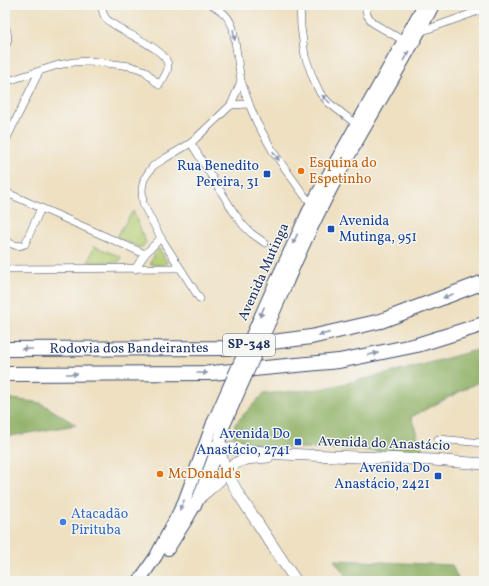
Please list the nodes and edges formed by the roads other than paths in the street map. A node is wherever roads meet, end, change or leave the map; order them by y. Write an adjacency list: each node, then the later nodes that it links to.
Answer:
1 (102, 5): 12 (street)
2 (212, 5): 13 (street, one-way to 13)
3 (300, 5): 17 (street, one-way to 3)
4 (365, 5): 10 (street)
5 (424, 5): 10 (main road, Avenida Mutinga)
6 (433, 5): 9 (main road, Avenida Mutinga)
7 (484, 9): 9 (street)
8 (5, 26): 11 (street)
9 (419, 32): 10 (street); 20 (main road, Avenida Mutinga, one-way to 9)
10 (404, 41): 17 (main road, Avenida Mutinga)
11 (5, 46)
12 (39, 72): 14 (street); 18 (street)
13 (241, 81): 15 (street); 16 (street)
14 (5, 82)
15 (249, 104): 16 (street); 22 (street, one-way to 22)
16 (230, 105): 19 (street)
17 (356, 124): 20 (street); 22 (main road, Avenida Mutinga)
18 (5, 142)
19 (191, 143): 24 (street); 26 (street)
20 (356, 143): 22 (main road, Avenida Mutinga)
21 (5, 192): 23 (street)
22 (316, 207): 36 (main road, Avenida Mutinga, bridge)
23 (41, 208): 25 (street); 27 (street)
24 (161, 238): 27 (street); 28 (street)
25 (5, 241)
26 (265, 243)
27 (145, 254): 30 (street)
28 (179, 268): 30 (street); 32 (street)
29 (5, 269): 30 (street)
30 (135, 269)
31 (484, 282): 34 (highway, Rodovia dos Bandeirantes / SP-348, one-way to 34)
32 (200, 299)
33 (484, 324): 35 (highway, Rodovia dos Bandeirantes / SP-348, one-way to 33)
34 (5, 350)
35 (5, 374)
36 (219, 424): 39 (main road, Avenida Mutinga); 40 (main road, Avenida Mutinga)
37 (438, 440): 38 (street, Avenida do Anastácio)
38 (484, 443)
39 (204, 447): 40 (main road, Avenida do Anastácio); 43 (main road, Avenida Mutinga)
40 (218, 447): 41 (main road, Avenida do Anastácio); 44 (main road); 45 (main road, Avenida Mutinga)
41 (282, 454): 42 (main road, Avenida do Anastácio); 44 (main road, Avenida do Anastácio)
42 (484, 464)
43 (196, 469): 45 (main road); 46 (main road, Avenida Mutinga, one-way to 46)
44 (227, 473): 45 (main road, Avenida do Anastácio); 48 (main road)
45 (199, 498): 47 (main road, Avenida Mutinga)
46 (139, 581)
47 (149, 581)
48 (296, 581)

